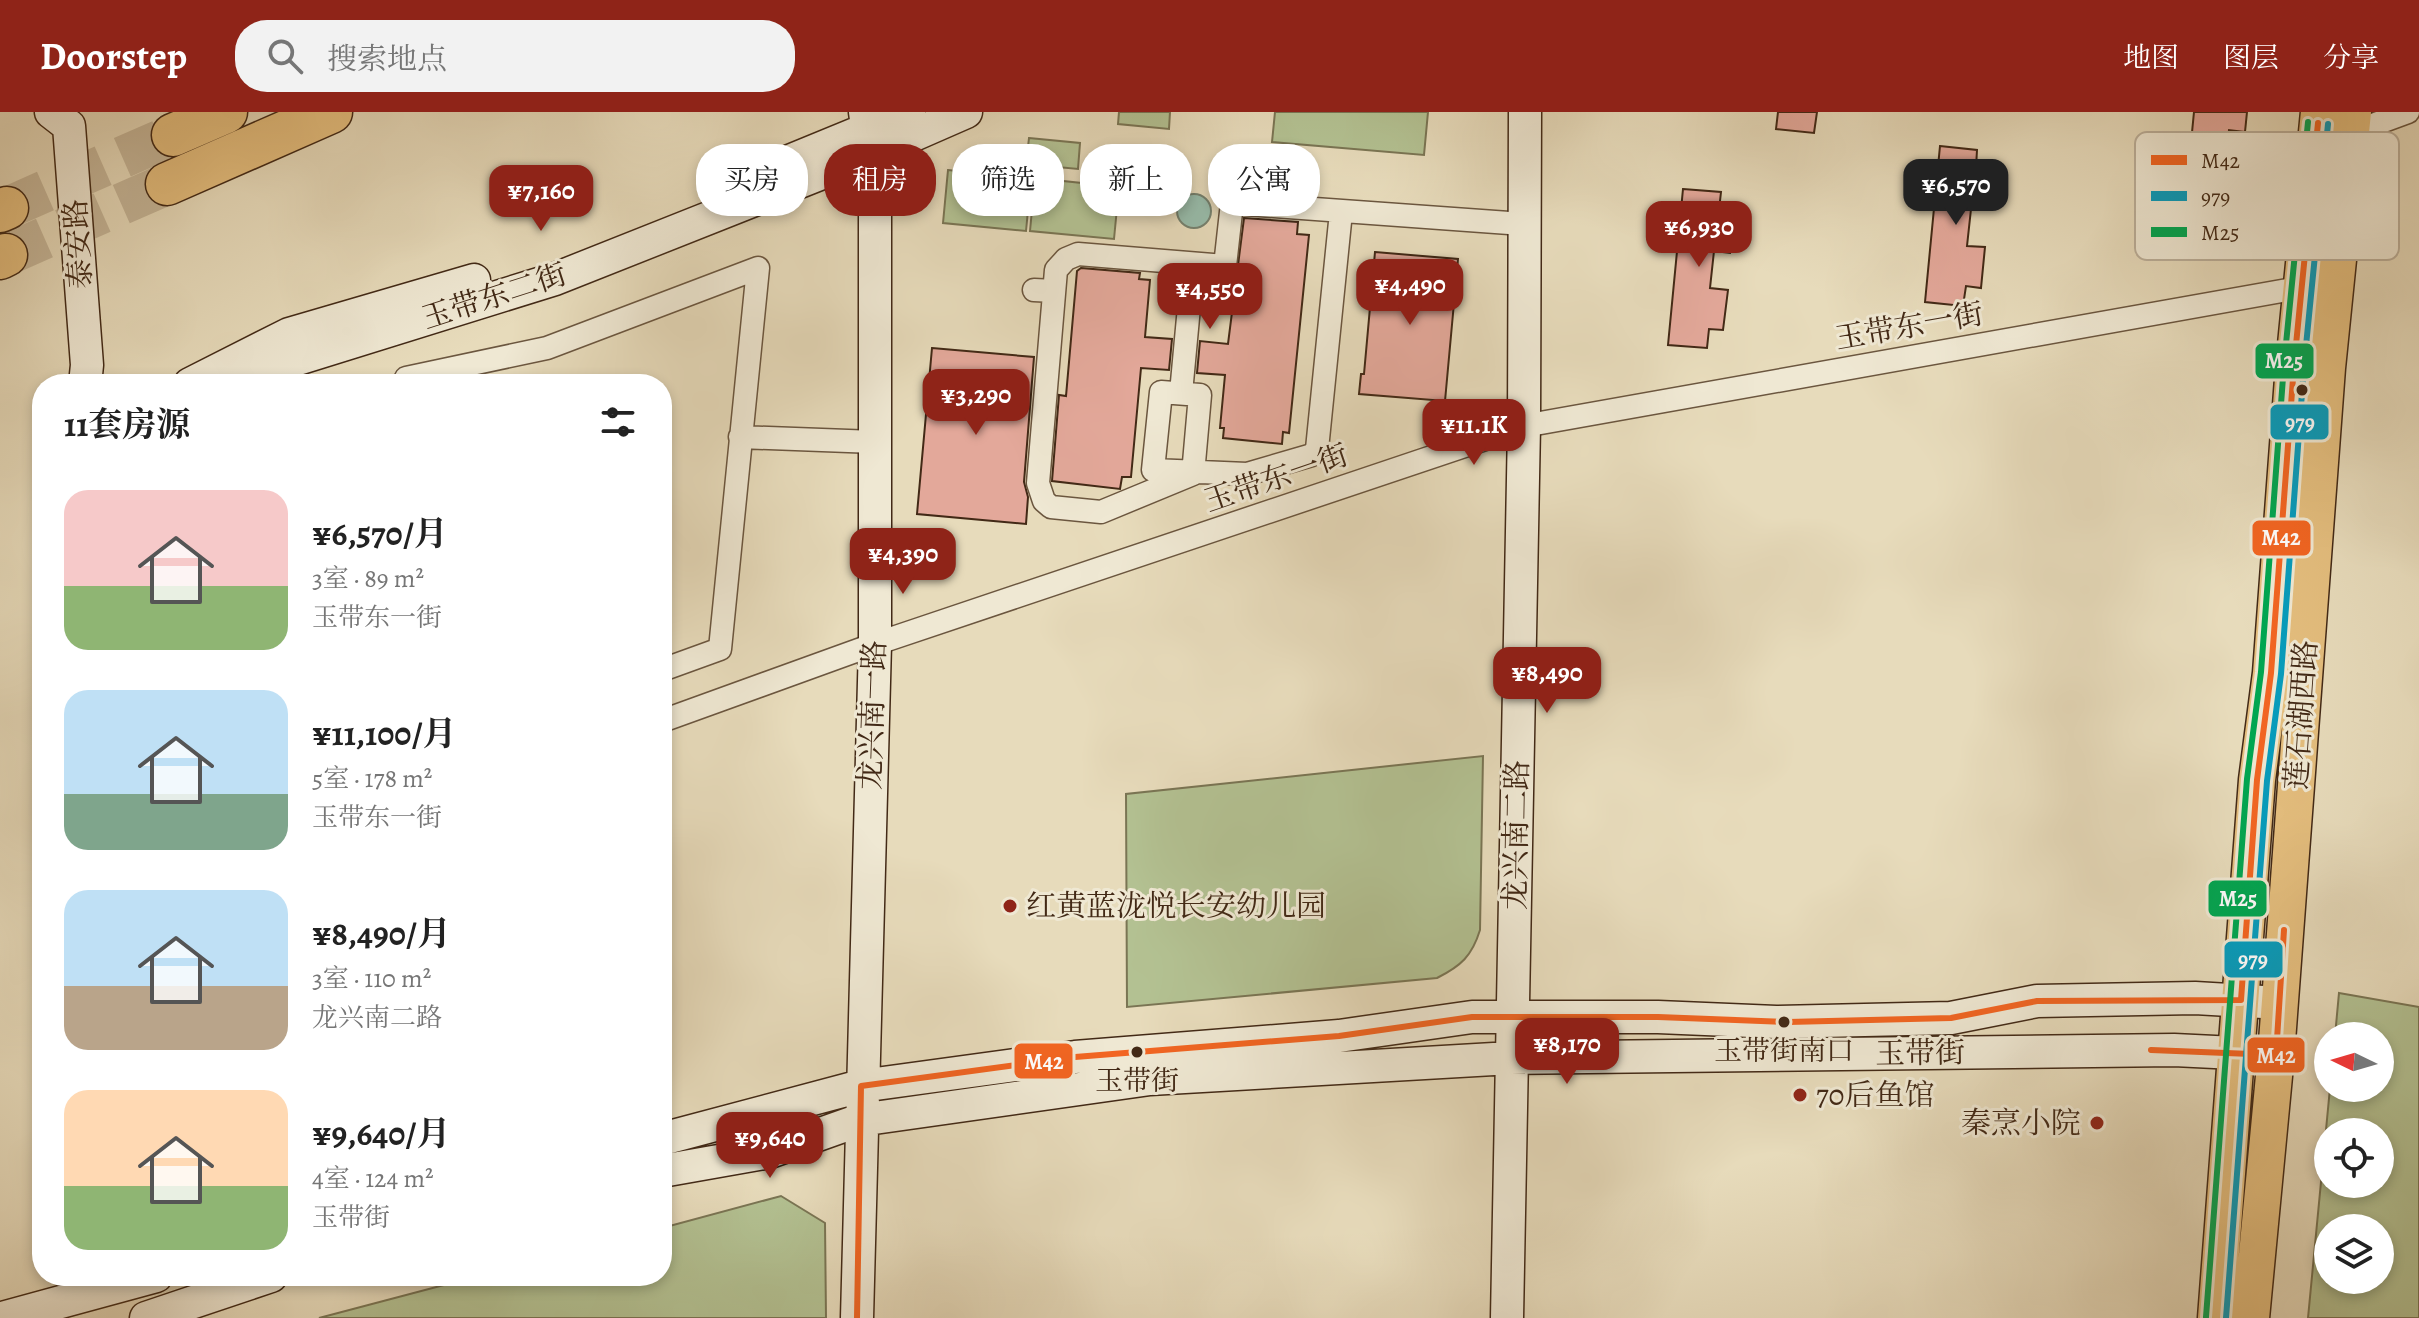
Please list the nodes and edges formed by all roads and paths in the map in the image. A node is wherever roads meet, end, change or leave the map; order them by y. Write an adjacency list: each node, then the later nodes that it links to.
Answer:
1 (51, 112): 20 (street, 泰安路)
2 (226, 112): 12 (highway)
3 (331, 112): 13 (highway)
4 (909, 112): 10 (street, 玉带东二街)
5 (966, 112): 10 (street, 玉带东二街)
6 (1525, 112): 15 (street, 龙兴南二路)
7 (2319, 112): 11 (main road, 莲石湖西路)
8 (2408, 112): 9 (street)
9 (2352, 123)
10 (868, 132): 21 (street, 玉带东二街); 22 (street, 玉带东二街); 27 (street, 龙兴南一路)
11 (2317, 132)
12 (173, 135)
13 (167, 184)
14 (1341, 212): 15 (street); 18 (street); 28 (street)
15 (1523, 224): 25 (street, 龙兴南二路)
16 (2306, 260): 19 (main road, 莲石湖西路)
17 (2338, 260): 33 (main road, 莲石湖西路)
18 (1193, 264): 24 (street); 28 (street)
19 (2304, 287): 25 (street, 玉带东一街); 32 (main road, 莲石湖西路)
20 (86, 374)
21 (210, 374)
22 (263, 374)
23 (425, 374): 26 (street)
24 (1181, 393): 28 (street); 28 (street)
25 (1524, 426): 29 (street, 玉带东一街); 34 (street, 龙兴南二路)
26 (740, 437): 27 (street); 30 (street)
27 (875, 442): 29 (street, 龙兴南一路)
28 (1193, 474)
29 (875, 644): 31 (street, 玉带东一街); 38 (street, 龙兴南一路)
30 (672, 666)
31 (672, 717)
32 (2241, 1000): 33 (street, 玉带街); 34 (street, 玉带街); 35 (main road, 莲石湖西路)
33 (2280, 1003): 36 (main road, 莲石湖西路)
34 (1512, 1017): 37 (street, 龙兴南二路); 38 (street, 玉带街)
35 (2236, 1052): 36 (street, 玉带街); 37 (street, 玉带街); 49 (main road, 莲石湖西路)
36 (2276, 1055): 50 (main road, 莲石湖西路)
37 (1511, 1058): 39 (street, 玉带街); 48 (street, 龙兴南二路)
38 (861, 1086): 39 (street, 龙兴南一路); 40 (street, 玉带街)
39 (860, 1120): 41 (street, 玉带街); 47 (street, 龙兴南一路)
40 (672, 1136)
41 (672, 1169)
42 (118, 1286): 44 (street)
43 (241, 1286): 46 (street)
44 (79, 1296): 45 (street)
45 (2, 1318)
46 (146, 1318)
47 (857, 1318)
48 (1507, 1318)
49 (2216, 1318)
50 (2251, 1318)

